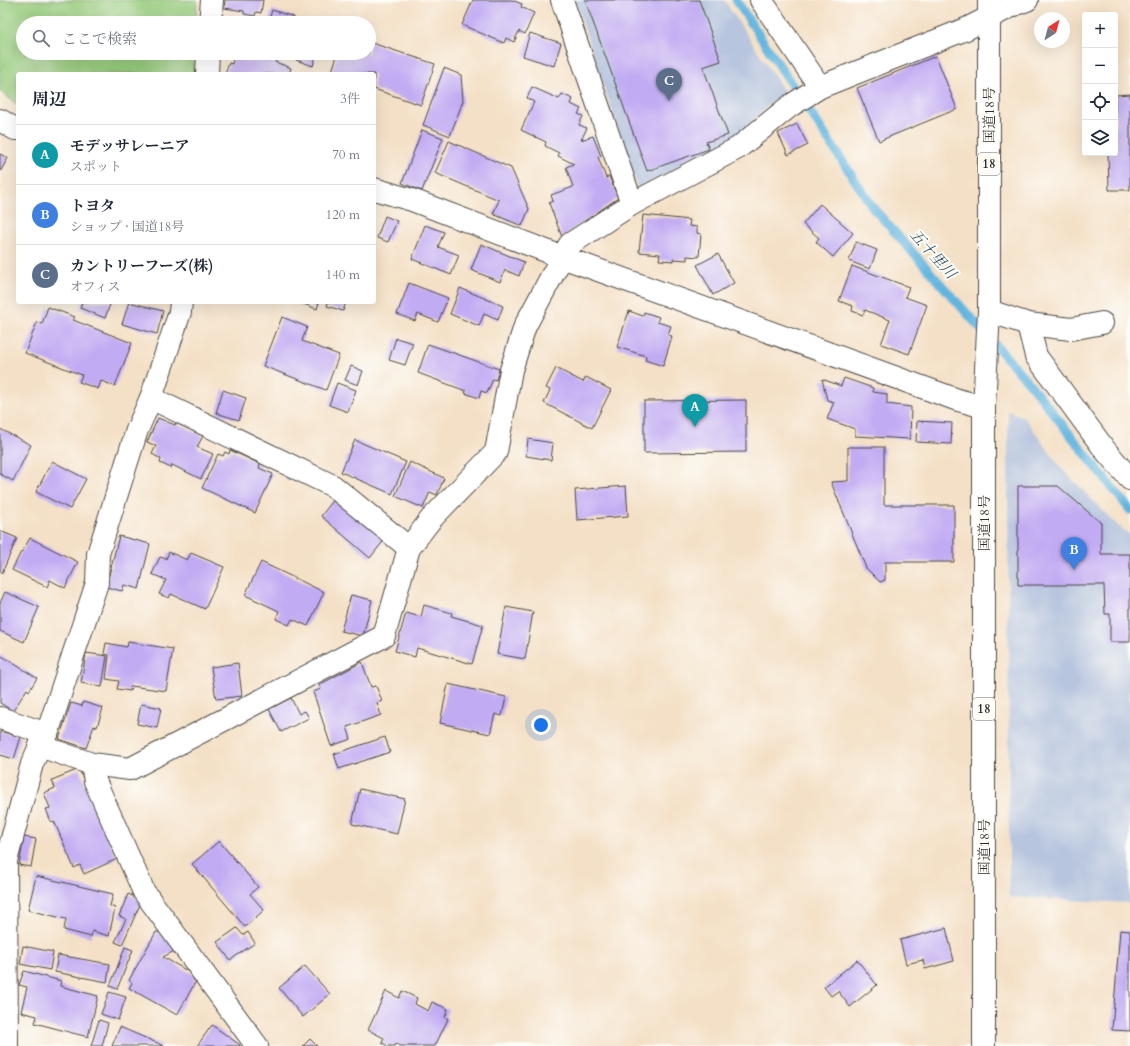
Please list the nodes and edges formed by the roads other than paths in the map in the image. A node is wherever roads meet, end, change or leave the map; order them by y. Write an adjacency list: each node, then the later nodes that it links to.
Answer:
1 (212, 0): 6 (main road)
2 (562, 0): 13 (main road)
3 (761, 0): 9 (main road)
4 (1027, 0): 5 (main road)
5 (989, 9): 9 (main road); 16 (main road, 国道18号 / 18)
6 (211, 16)
7 (207, 60): 8 (main road)
8 (206, 72)
9 (817, 89): 13 (main road)
10 (0, 120): 11 (main road)
11 (16, 128)
12 (376, 190): 14 (main road)
13 (632, 204): 14 (main road)
14 (562, 257): 20 (main road); 22 (main road)
15 (182, 304): 19 (main road)
16 (989, 311): 18 (main road); 20 (main road, 国道18号 / 18)
17 (1102, 323): 18 (main road)
18 (1028, 324): 21 (main road)
19 (151, 398): 22 (main road); 24 (main road)
20 (984, 407): 28 (main road, 国道18号 / 18)
21 (1130, 479)
22 (409, 548): 25 (main road)
23 (0, 718): 24 (main road)
24 (44, 740): 25 (main road); 26 (main road)
25 (92, 764): 27 (main road)
26 (7, 1046)
27 (257, 1046)
28 (984, 1046)

